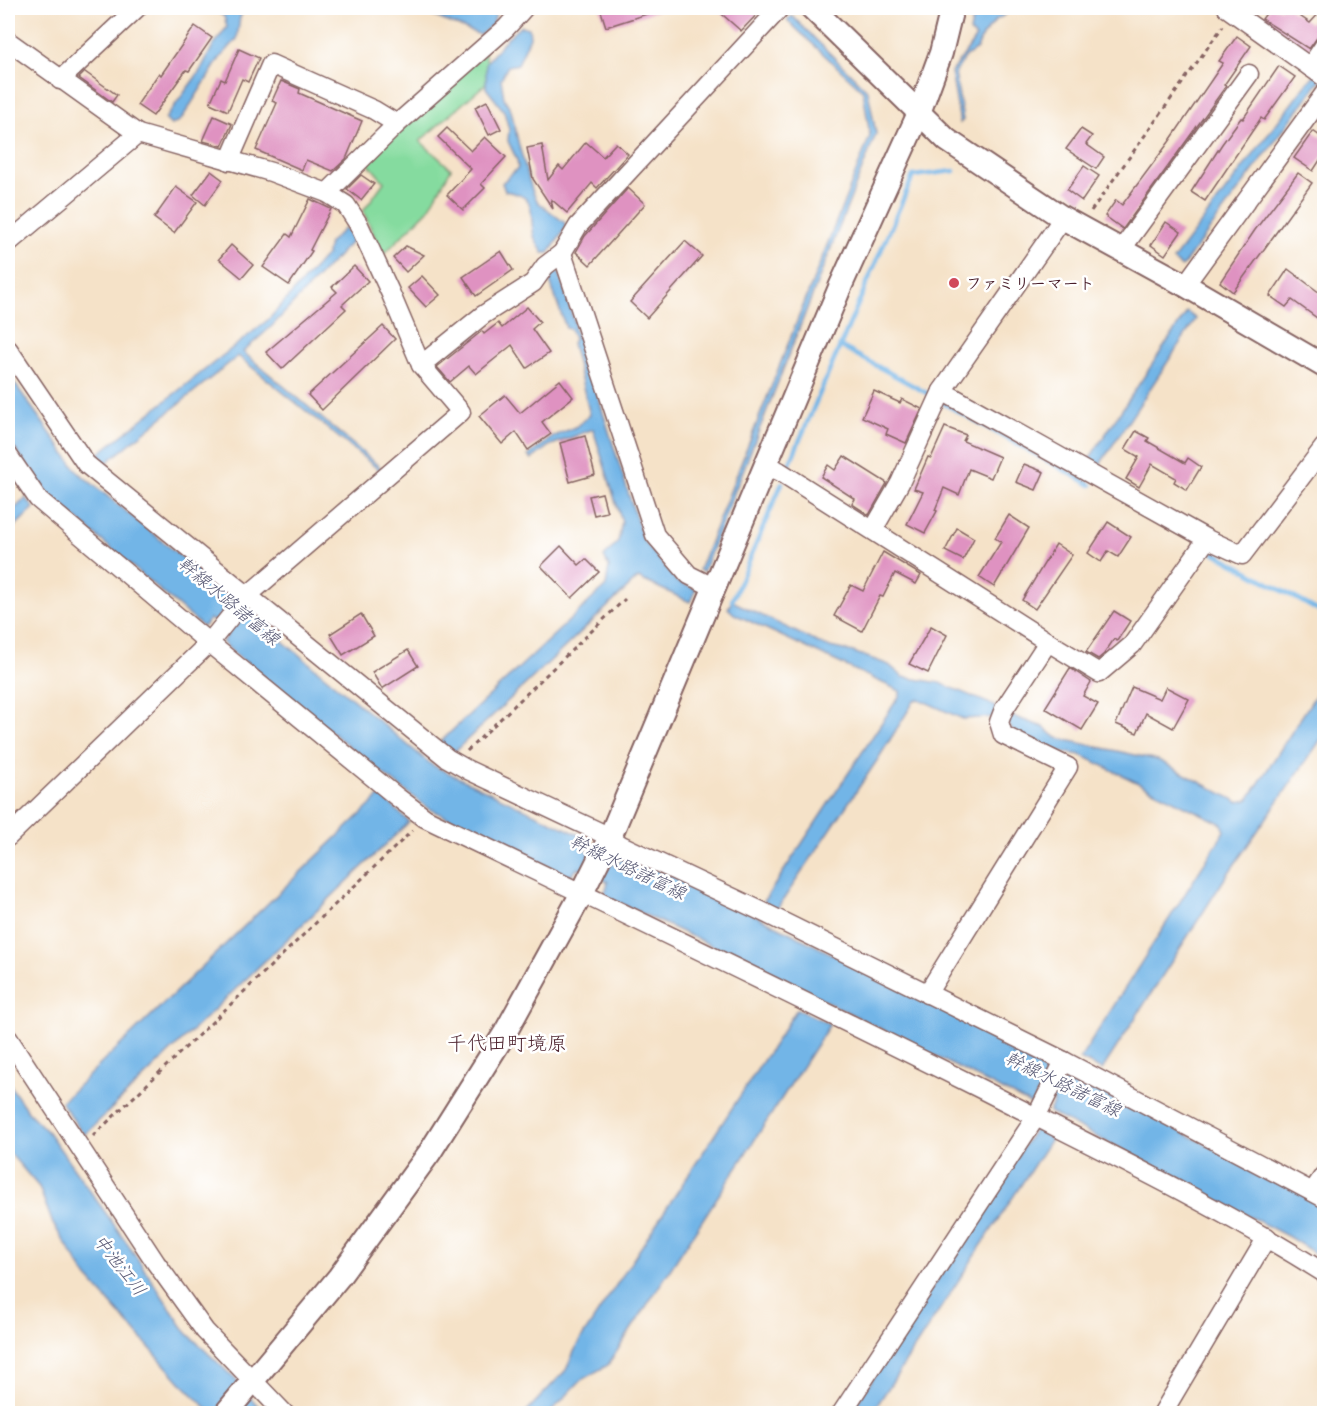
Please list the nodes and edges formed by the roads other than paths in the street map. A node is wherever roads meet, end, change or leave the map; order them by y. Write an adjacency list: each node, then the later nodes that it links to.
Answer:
1 (137, 8): 11 (street)
2 (524, 8): 14 (street)
3 (780, 8): 21 (street)
4 (812, 8): 13 (street)
5 (952, 8): 13 (street)
6 (1231, 10): 9 (street)
7 (8, 41): 11 (street)
8 (1324, 46): 9 (street)
9 (1317, 72)
10 (1249, 74): 20 (street)
11 (60, 80): 15 (street)
12 (1324, 94): 22 (street)
13 (919, 113): 18 (street); 29 (street)
14 (397, 124): 16 (street); 17 (street)
15 (138, 134): 16 (street); 19 (street)
16 (230, 161): 17 (street)
17 (327, 193): 24 (street)
18 (1072, 223): 20 (street); 26 (street)
19 (8, 243)
20 (1121, 250): 22 (street)
21 (562, 253): 24 (street); 32 (street)
22 (1185, 285): 25 (street)
23 (8, 349): 33 (street)
24 (421, 365): 33 (street)
25 (1324, 366)
26 (939, 398): 30 (street); 31 (street)
27 (1324, 447): 31 (street)
28 (8, 455): 34 (street)
29 (766, 466): 30 (street); 32 (street)
30 (873, 530): 35 (street)
31 (1202, 546): 35 (street)
32 (715, 588): 37 (street)
33 (244, 601): 34 (street); 37 (street)
34 (213, 638): 36 (street); 38 (street)
35 (1048, 642): 39 (street)
36 (8, 837)
37 (605, 846): 38 (street); 39 (street)
38 (586, 885): 42 (street); 47 (street)
39 (927, 994): 41 (street)
40 (8, 1038): 47 (street)
41 (1064, 1061): 42 (street); 44 (street)
42 (1036, 1117): 45 (street); 50 (street)
43 (1324, 1175): 44 (street)
44 (1319, 1195)
45 (1266, 1237): 46 (street); 51 (street)
46 (1324, 1273)
47 (253, 1381): 48 (street); 49 (street)
48 (225, 1413)
49 (285, 1413)
50 (841, 1413)
51 (1162, 1413)

